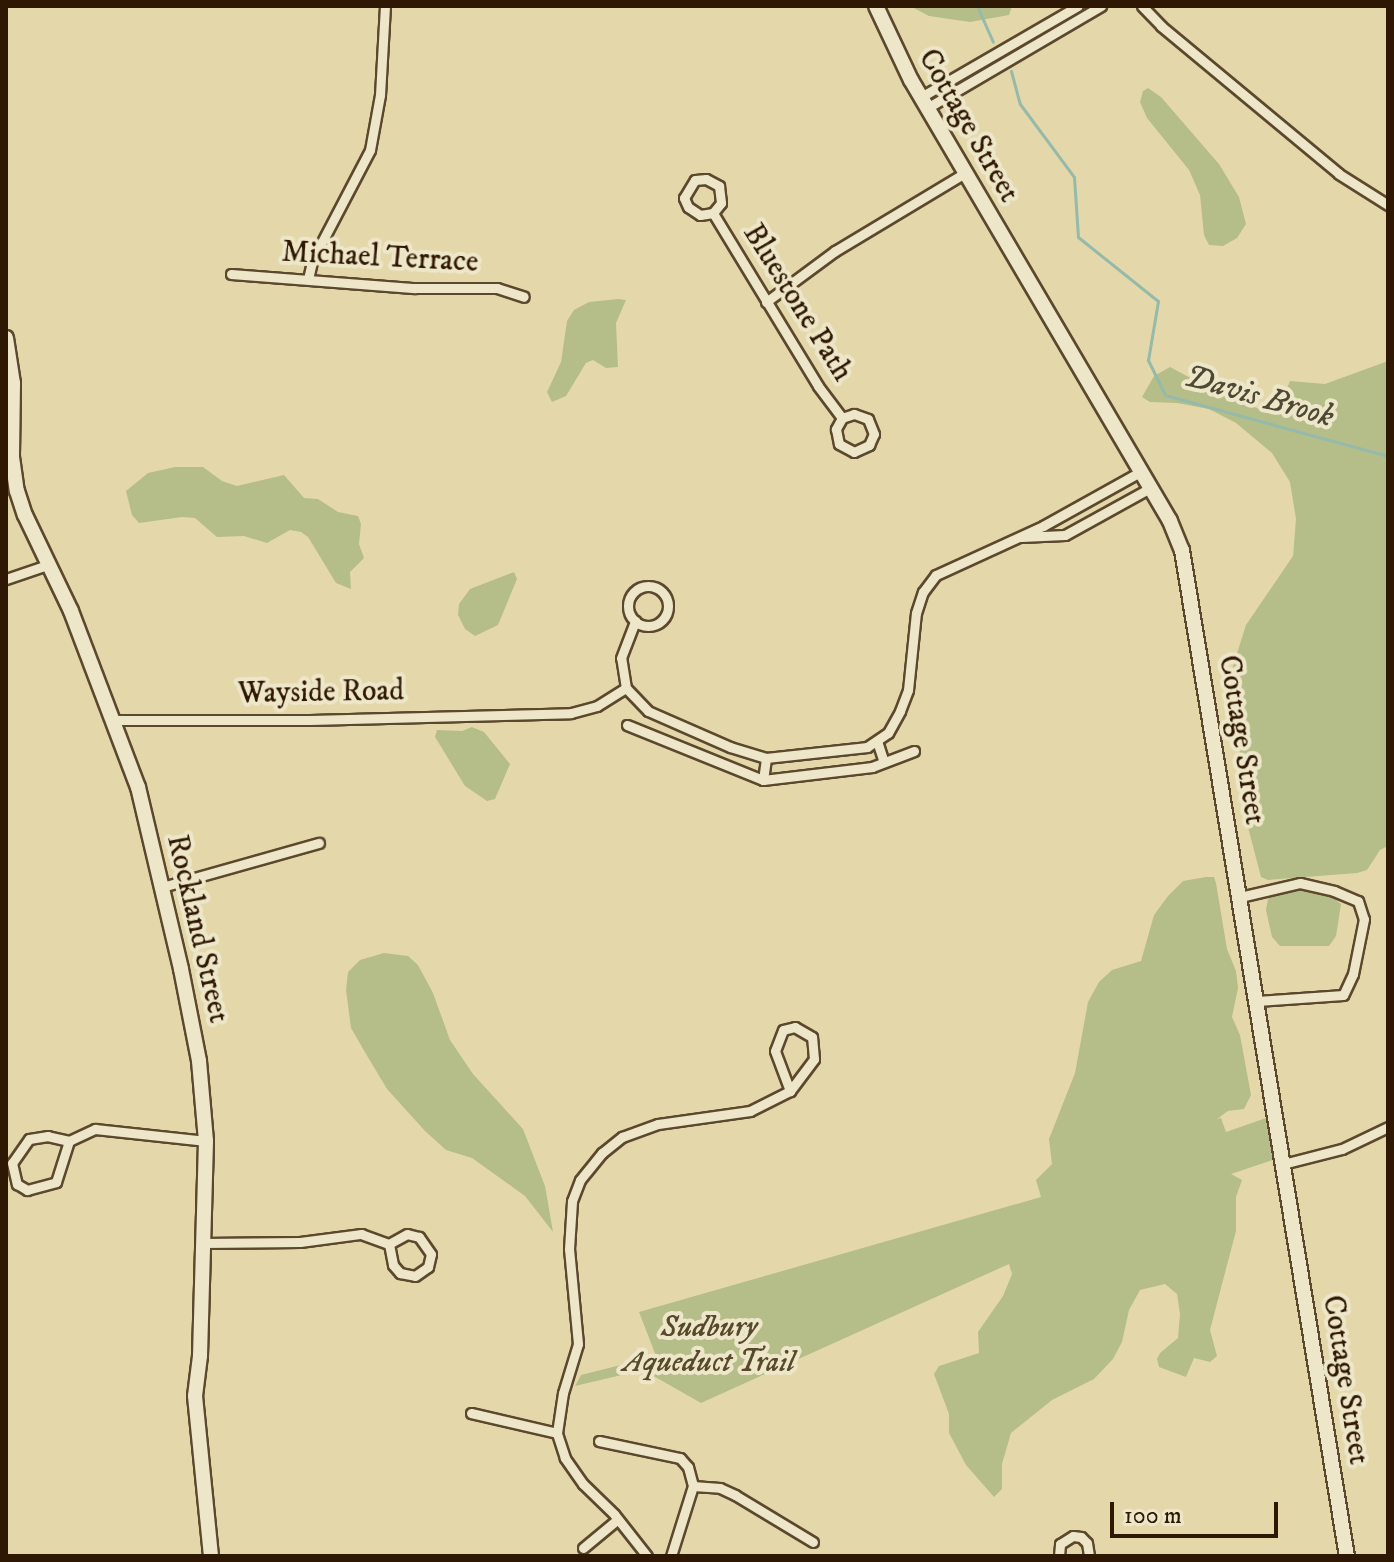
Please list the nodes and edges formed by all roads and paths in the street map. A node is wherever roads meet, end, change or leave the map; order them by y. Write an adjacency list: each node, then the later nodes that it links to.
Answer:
1 (385, 6): 11 (street)
2 (876, 6): 6 (street, Cottage Street)
3 (1078, 6): 6 (street)
4 (1101, 6): 6 (street)
5 (1142, 6): 8 (street)
6 (924, 103): 7 (street, Cottage Street)
7 (965, 173): 13 (street); 17 (street, Cottage Street)
8 (1388, 205)
9 (713, 213): 9 (street, Bluestone Path); 13 (street, Bluestone Path)
10 (231, 274): 11 (street, Michael Terrace)
11 (308, 279): 12 (street, Michael Terrace)
12 (524, 297)
13 (766, 302): 16 (street, Bluestone Path)
14 (6, 338): 15 (street, Rockland Street)
15 (8, 359): 20 (street, Rockland Street)
16 (842, 418): 16 (street, Bluestone Path)
17 (1140, 472): 18 (street, Cottage Street); 19 (street)
18 (1150, 488): 19 (street); 35 (street, Cottage Street)
19 (1017, 537): 27 (street)
20 (50, 564): 21 (street); 24 (street, Rockland Street)
21 (6, 579)
22 (635, 621): 22 (street); 23 (street)
23 (626, 688): 24 (street, Wayside Road); 26 (street)
24 (115, 720): 34 (street, Rockland Street)
25 (627, 725): 28 (street)
26 (688, 729): 28 (street); 30 (street)
27 (877, 741): 30 (street); 31 (street)
28 (679, 749): 32 (street)
29 (914, 751): 31 (street)
30 (766, 758): 32 (street)
31 (884, 762): 32 (street)
32 (763, 780)
33 (319, 843): 34 (street)
34 (162, 887): 40 (street, Rockland Street)
35 (1240, 897): 36 (street, Cottage Street); 36 (street)
36 (1257, 1001): 41 (street, Cottage Street)
37 (790, 1091): 37 (street); 45 (street)
38 (1388, 1127): 41 (street)
39 (69, 1141): 39 (street); 40 (street)
40 (206, 1141): 42 (street, Rockland Street)
41 (1283, 1164): 56 (street, Cottage Street)
42 (203, 1243): 43 (street); 51 (street, Rockland Street)
43 (389, 1244): 43 (street)
44 (471, 1413): 45 (street)
45 (557, 1433): 48 (street)
46 (599, 1441): 47 (street)
47 (693, 1486): 49 (street); 53 (street)
48 (618, 1519): 50 (street); 52 (street)
49 (813, 1542)
50 (583, 1548)
51 (211, 1556)
52 (647, 1556)
53 (671, 1556)
54 (1059, 1556): 55 (street)
55 (1089, 1556)
56 (1347, 1556)

